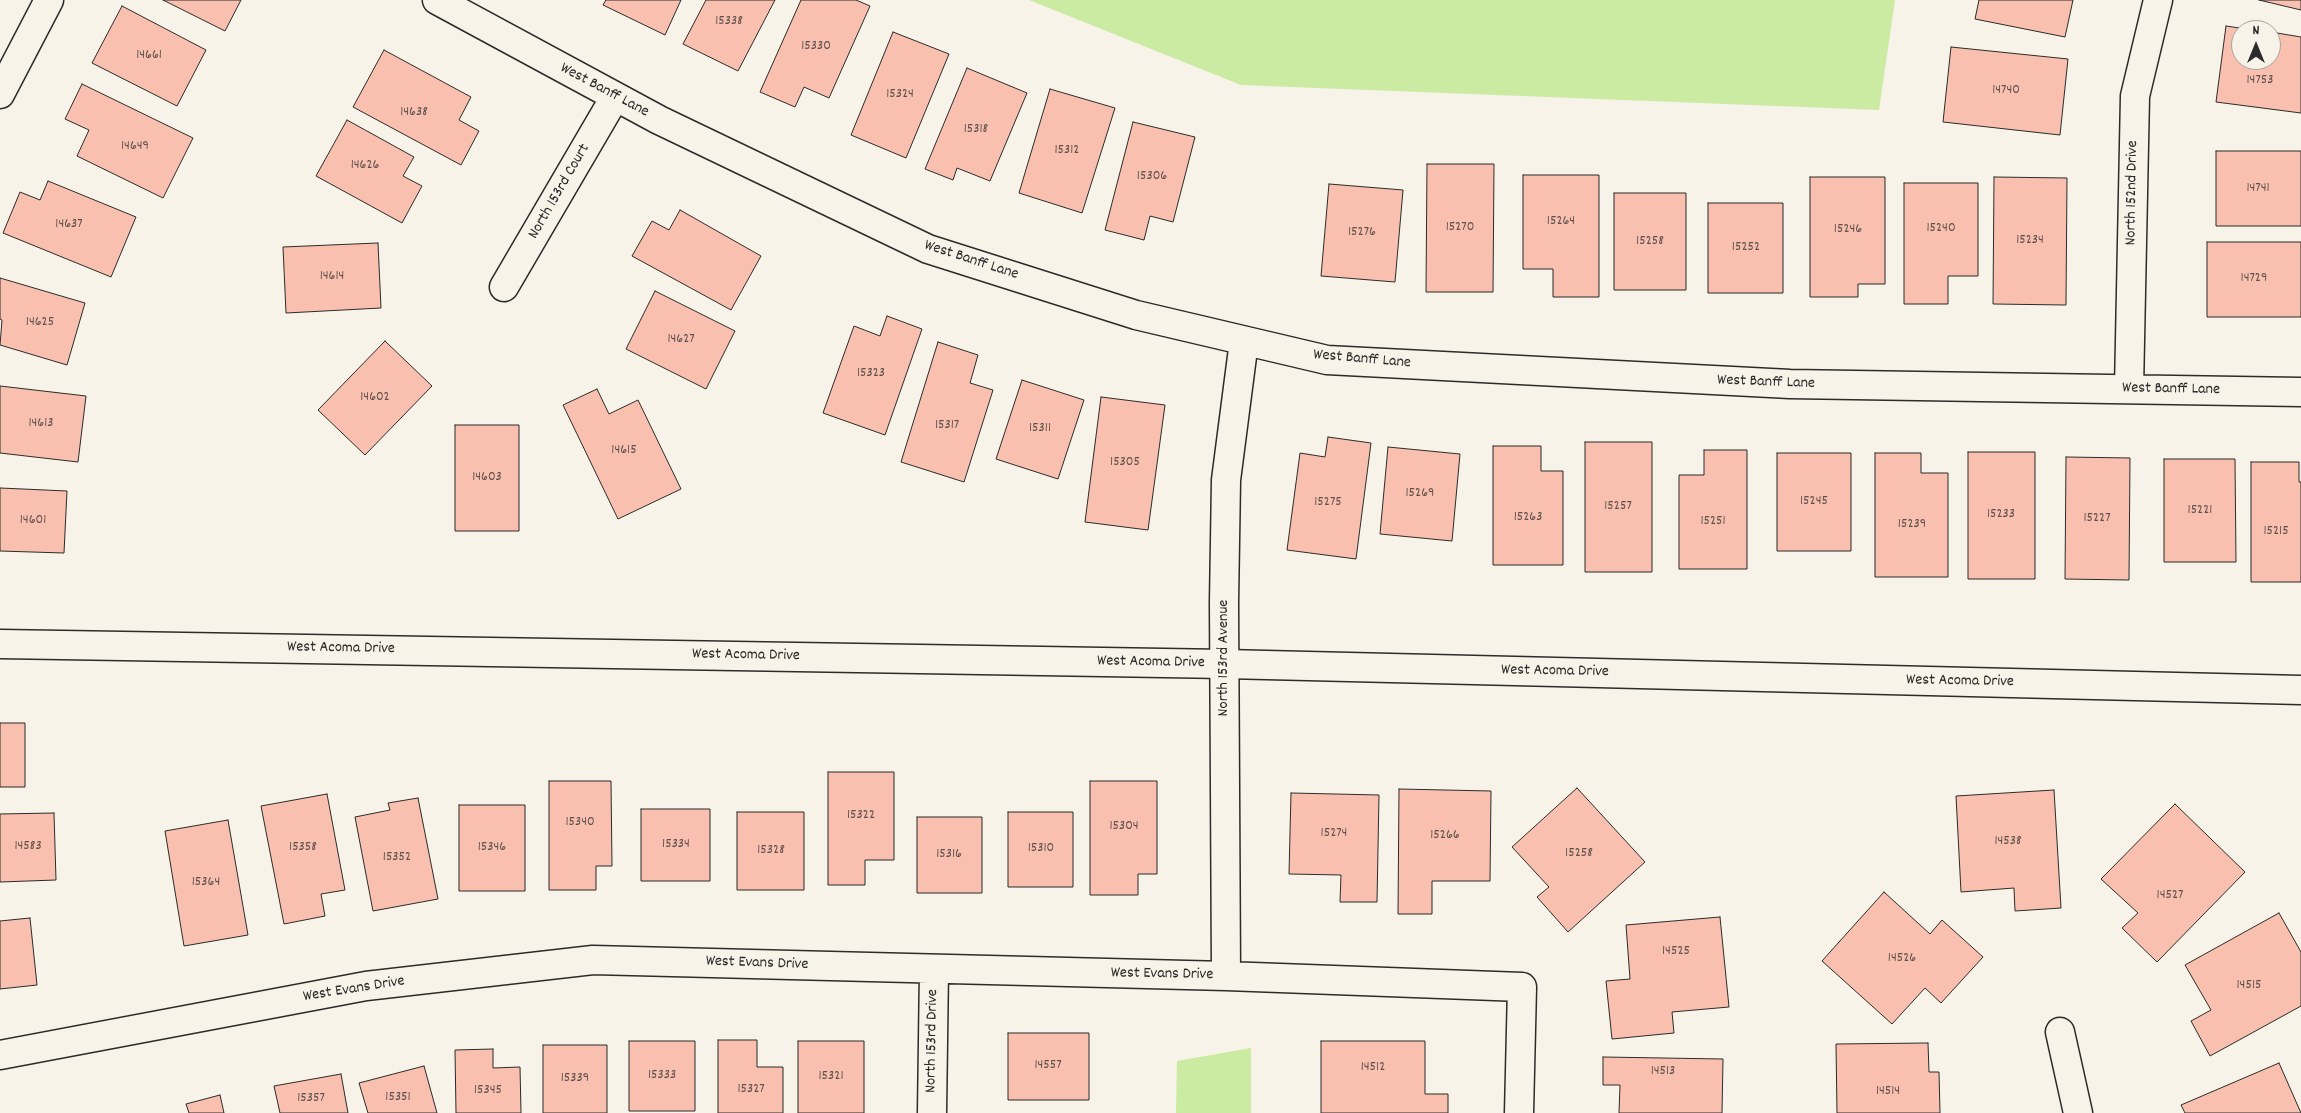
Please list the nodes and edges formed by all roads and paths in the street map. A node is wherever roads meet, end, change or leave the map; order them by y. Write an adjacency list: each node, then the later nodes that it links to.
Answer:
1 (49, 0): 4 (street)
2 (437, 0): 5 (street, West Banff Lane)
3 (2158, 0): 8 (street, North 152nd Drive)
4 (0, 94)
5 (616, 97): 6 (street, North 153rd Court); 7 (street, West Banff Lane)
6 (504, 287)
7 (1244, 341): 8 (street, West Banff Lane); 11 (street, North 153rd Avenue)
8 (2129, 390): 9 (street, West Banff Lane)
9 (2301, 392)
10 (0, 644): 11 (street, West Acoma Drive)
11 (1225, 664): 12 (street, West Acoma Drive); 14 (street, North 153rd Avenue)
12 (2301, 690)
13 (934, 969): 14 (street, West Evans Drive); 16 (street, West Evans Drive); 17 (street, North 153rd Drive)
14 (1226, 976): 18 (street, West Evans Drive)
15 (2060, 1032): 19 (street)
16 (0, 1054)
17 (932, 1113)
18 (1520, 1113)
19 (2078, 1113)

